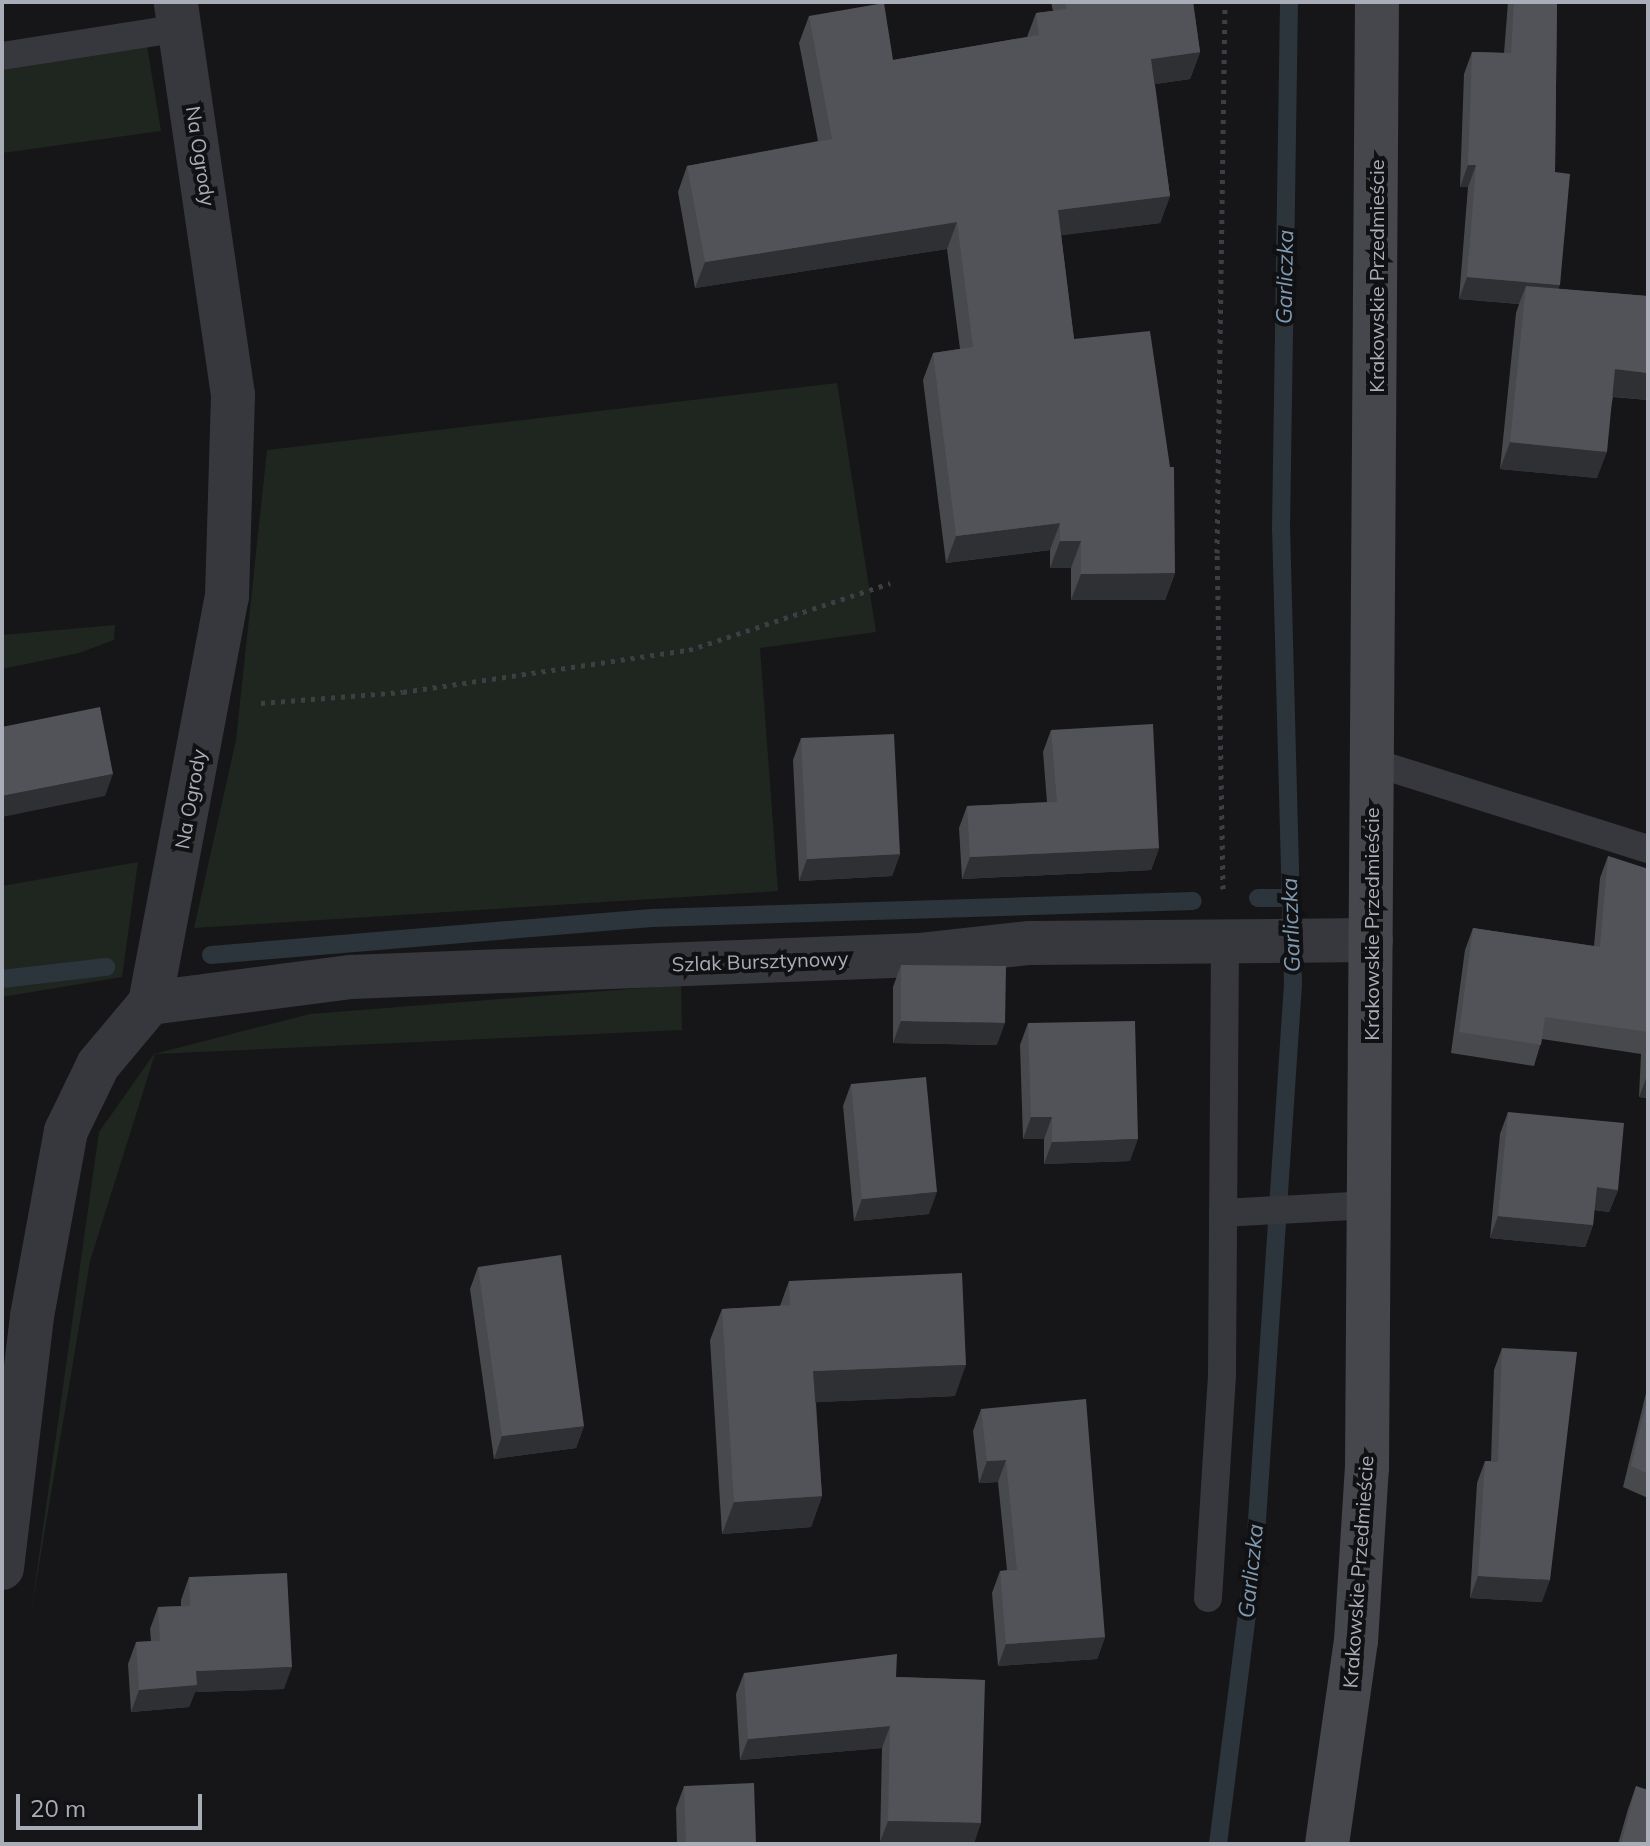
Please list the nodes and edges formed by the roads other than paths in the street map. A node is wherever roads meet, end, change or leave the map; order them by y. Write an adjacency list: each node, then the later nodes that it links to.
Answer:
1 (1377, 2): 4 (main road, Krakowskie Przedmieście)
2 (178, 15): 3 (lane); 8 (street, Na Ogrody)
3 (2, 56)
4 (1372, 762): 5 (lane); 6 (main road, Krakowskie Przedmieście)
5 (1648, 849)
6 (1371, 940): 7 (street, Szlak Bursztynowy); 9 (main road, Krakowskie Przedmieście)
7 (1240, 945): 8 (street, Szlak Bursztynowy); 10 (lane)
8 (150, 1003): 11 (street, Na Ogrody)
9 (1370, 1205): 10 (lane); 14 (main road, Krakowskie Przedmieście)
10 (1234, 1212): 13 (lane)
11 (17, 1317): 12 (street, Na Ogrody)
12 (2, 1568)
13 (1208, 1598)
14 (1327, 1844)

